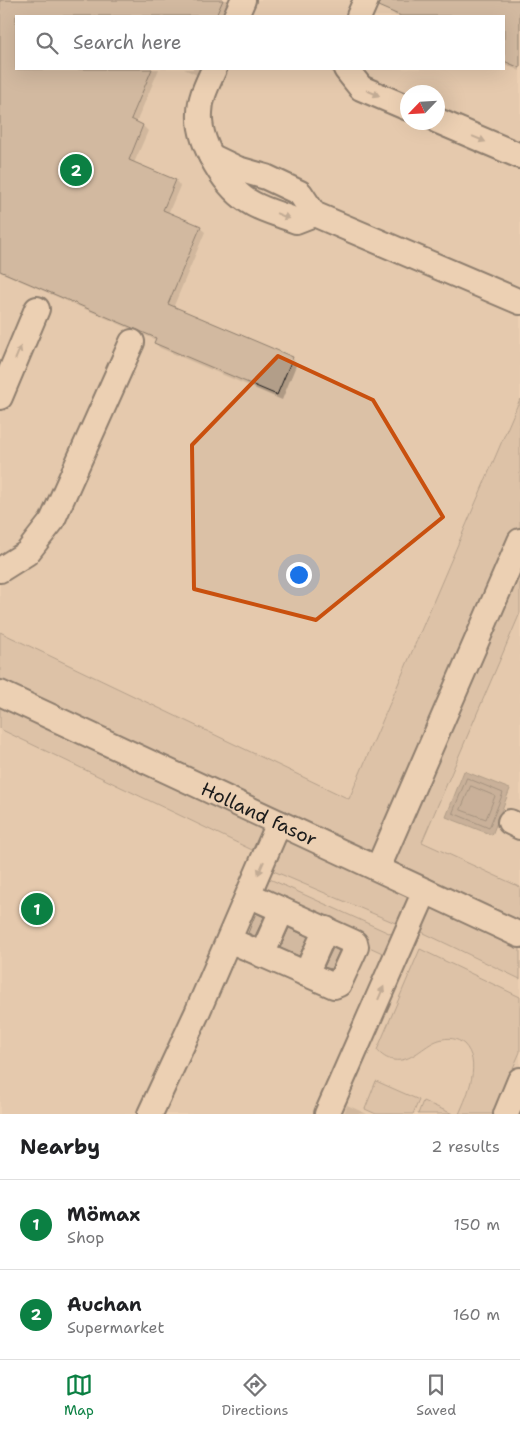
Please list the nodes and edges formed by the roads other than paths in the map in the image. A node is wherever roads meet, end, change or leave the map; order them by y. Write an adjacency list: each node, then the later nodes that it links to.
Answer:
1 (243, 0): 3 (street)
2 (366, 0): 4 (street)
3 (236, 15)
4 (359, 15)
5 (214, 70): 9 (street)
6 (347, 70): 7 (street, one-way to 7)
7 (400, 105)
8 (445, 124): 10 (street, one-way to 10)
9 (212, 156): 11 (street); 11 (street, one-way to 11)
10 (520, 156)
11 (314, 214): 12 (street)
12 (520, 302)
13 (37, 309): 15 (street, one-way to 13)
14 (132, 342): 17 (street)
15 (0, 397)
16 (520, 542): 20 (street)
17 (0, 570)
18 (0, 693): 19 (street, Holland fasor)
19 (279, 823): 20 (street, Holland fasor); 22 (street, one-way to 22)
20 (378, 868): 21 (street, Holland fasor)
21 (426, 891): 23 (street, Holland fasor); 27 (street, one-way to 21)
22 (296, 916): 24 (street); 24 (street); 24 (street); 24 (street)
23 (520, 935)
24 (276, 961): 26 (street)
25 (518, 1087): 28 (street)
26 (150, 1114)
27 (327, 1114)
28 (506, 1114)

